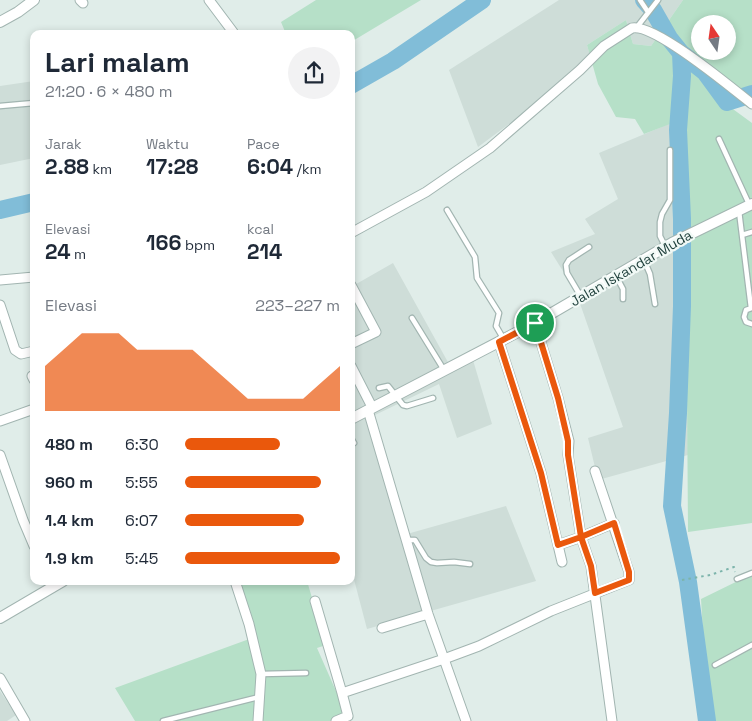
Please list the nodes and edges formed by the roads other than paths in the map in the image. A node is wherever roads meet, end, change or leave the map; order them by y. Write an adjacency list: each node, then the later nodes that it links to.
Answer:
1 (34, 0): 6 (street)
2 (209, 0): 8 (street)
3 (640, 0): 5 (lane)
4 (658, 0): 5 (lane)
5 (648, 12): 7 (lane)
6 (0, 22)
7 (637, 27): 10 (street); 17 (street)
8 (232, 30)
9 (30, 103): 11 (lane)
10 (752, 104)
11 (0, 106)
12 (719, 139): 14 (lane)
13 (670, 150): 20 (lane)
14 (751, 205): 16 (street, Jalan Iskandar Muda)
15 (447, 210): 36 (lane)
16 (739, 211): 19 (lane); 20 (street, Jalan Iskandar Muda)
17 (355, 231)
18 (752, 232): 19 (lane)
19 (742, 235): 28 (lane)
20 (669, 245): 22 (street, Jalan Iskandar Muda)
21 (589, 247): 27 (lane)
22 (644, 260): 23 (street, Jalan Iskandar Muda); 30 (lane)
23 (616, 276): 27 (street, Jalan Iskandar Muda); 29 (lane)
24 (30, 278): 25 (street)
25 (0, 280)
26 (355, 293): 37 (street)
27 (580, 297): 34 (street, Jalan Iskandar Muda)
28 (751, 297): 32 (lane)
29 (623, 299)
30 (655, 304)
31 (0, 306): 38 (street)
32 (751, 308): 35 (lane)
33 (412, 318): 39 (lane)
34 (535, 323): 36 (street, Jalan Iskandar Muda); 52 (street)
35 (752, 324)
36 (501, 341): 39 (street, Jalan Iskandar Muda); 54 (street)
37 (355, 342)
38 (30, 352)
39 (444, 370): 42 (street, Jalan Iskandar Muda)
40 (355, 375): 44 (street)
41 (379, 388): 42 (lane)
42 (394, 396): 43 (lane); 44 (street, Jalan Iskandar Muda)
43 (433, 398)
44 (370, 409): 46 (street, Jalan Iskandar Muda); 53 (street)
45 (30, 410): 47 (street)
46 (355, 417)
47 (0, 421)
48 (0, 455): 51 (street)
49 (595, 471): 50 (street)
50 (614, 523): 52 (street); 61 (street)
51 (30, 537)
52 (581, 537): 54 (street); 61 (street)
53 (407, 540): 56 (lane); 63 (street)
54 (558, 545): 55 (street)
55 (562, 562)
56 (470, 564)
57 (752, 573): 58 (lane)
58 (737, 579)
59 (49, 585): 64 (street)
60 (236, 585): 70 (street)
61 (595, 593): 67 (street); 80 (street)
62 (315, 601): 72 (street)
63 (428, 614): 65 (street); 67 (street)
64 (0, 618)
65 (382, 628)
66 (752, 645): 68 (lane)
67 (444, 660): 72 (street); 79 (street)
68 (715, 665)
69 (306, 672): 70 (lane)
70 (260, 674): 73 (street)
71 (0, 678): 75 (street)
72 (342, 693): 74 (street)
73 (259, 697): 76 (lane); 77 (street)
74 (350, 718): 78 (street)
75 (26, 721)
76 (163, 721)
77 (258, 721)
78 (336, 721)
79 (466, 721)
80 (612, 721)

